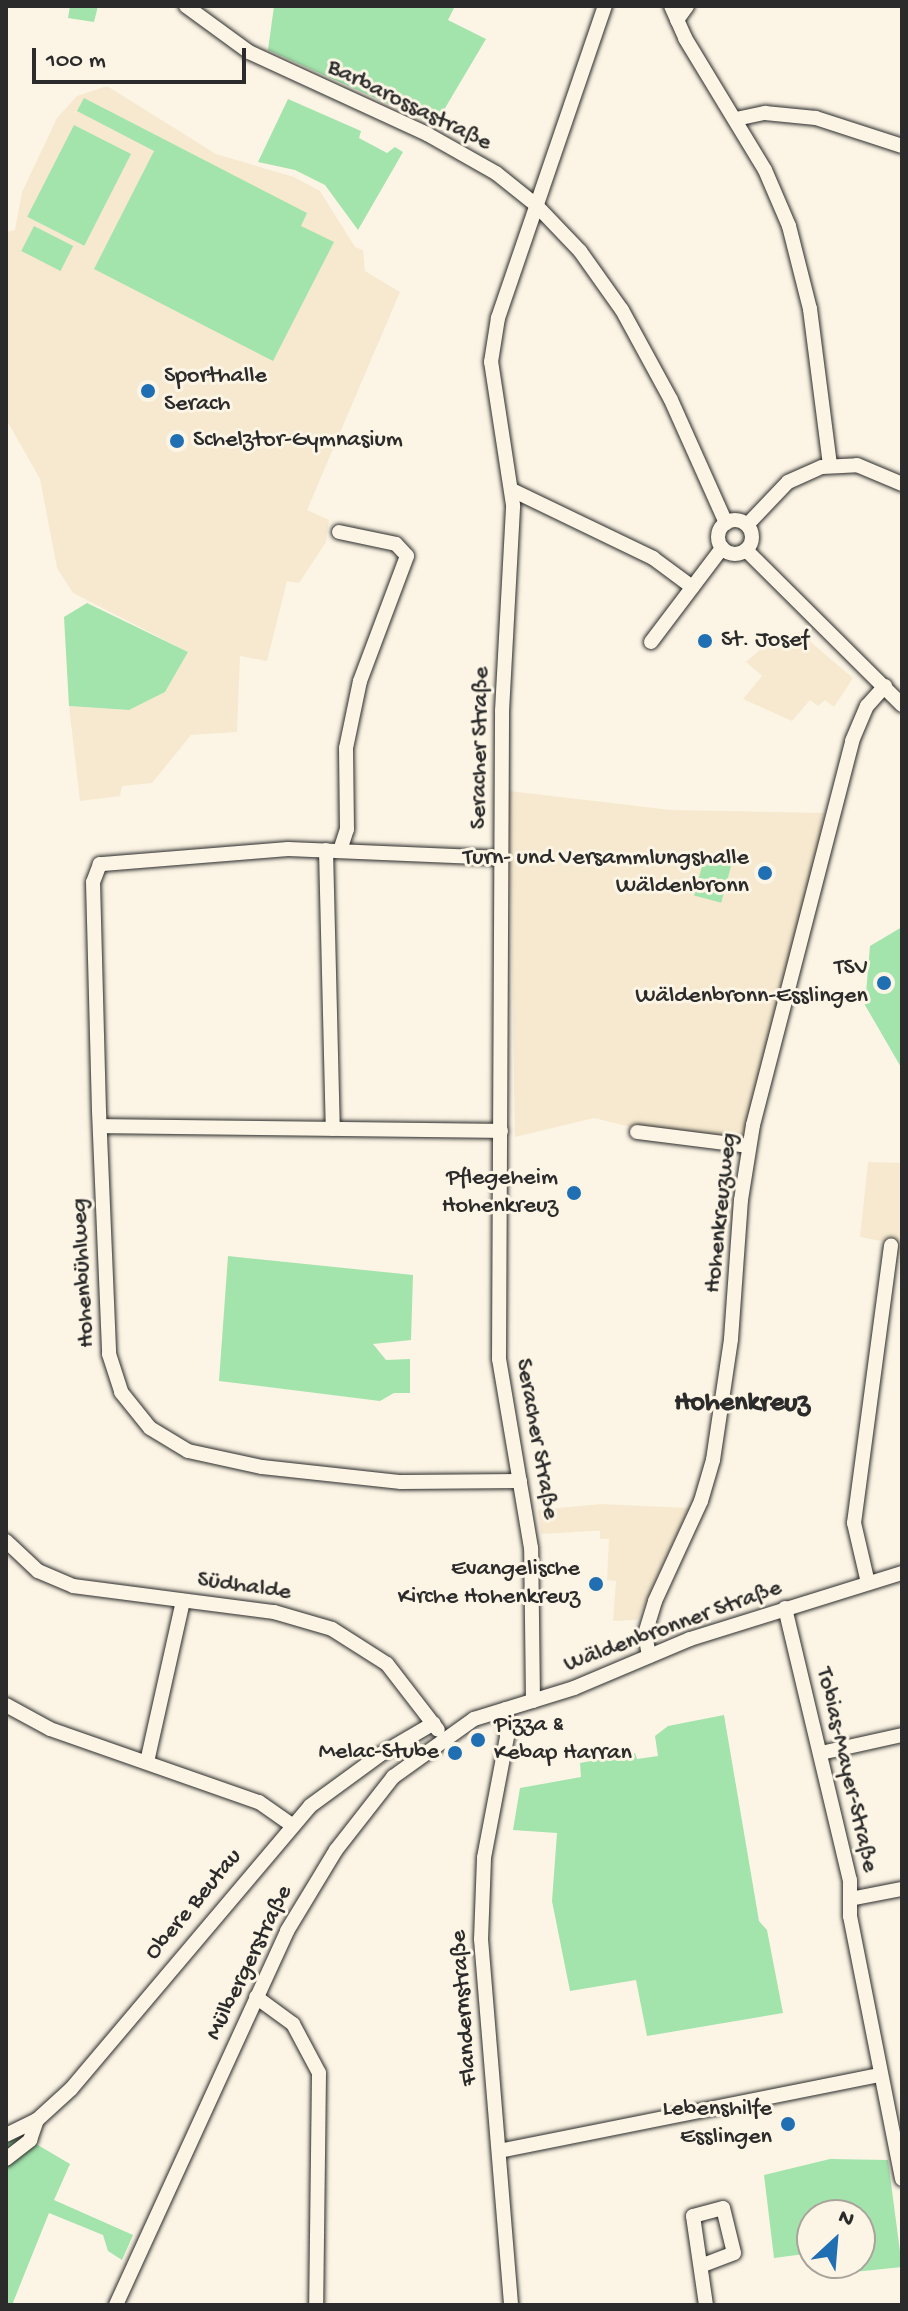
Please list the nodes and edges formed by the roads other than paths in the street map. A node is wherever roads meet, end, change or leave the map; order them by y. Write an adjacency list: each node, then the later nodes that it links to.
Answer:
1 (186, 6): 7 (street, Barbarossastraße)
2 (605, 6): 7 (street, Seracher Straße)
3 (687, 6): 4 (street)
4 (674, 13): 5 (street)
5 (736, 119): 6 (street); 8 (street)
6 (902, 146)
7 (536, 205): 10 (street, Seracher Straße); 11 (street, Barbarossastraße)
8 (830, 465): 9 (street); 12 (street)
9 (902, 484)
10 (512, 490): 16 (street); 21 (street, Seracher Straße)
11 (726, 523): 12 (street); 14 (street)
12 (747, 525): 15 (street)
13 (339, 532): 20 (street)
14 (722, 548): 15 (street); 16 (street)
15 (746, 550): 18 (street)
16 (692, 587): 17 (street)
17 (651, 642)
18 (885, 686): 19 (street); 26 (street, Hohenkreuzweg)
19 (902, 705)
20 (333, 850): 21 (street); 22 (street, Hohenbühlweg); 23 (street)
21 (501, 858): 24 (street, Seracher Straße)
22 (100, 1126): 23 (street); 28 (street, Hohenbühlweg)
23 (333, 1129): 24 (street)
24 (501, 1131): 28 (street, Seracher Straße)
25 (637, 1132): 26 (street)
26 (748, 1146): 34 (street, Hohenkreuzweg)
27 (891, 1245): 31 (street)
28 (520, 1481): 35 (street, Seracher Straße)
29 (6, 1541): 32 (street, Südhalde)
30 (902, 1573): 31 (street, Wäldenbronner Straße)
31 (868, 1583): 33 (street, Wäldenbronner Straße)
32 (183, 1601): 38 (street, Südhalde); 42 (street)
33 (785, 1608): 34 (street, Wäldenbronner Straße); 41 (street, Tobias-Mayer-Straße)
34 (649, 1656): 35 (street, Wäldenbronner Straße)
35 (533, 1701): 37 (street, Wäldenbronner Straße)
36 (6, 1705): 42 (street)
37 (506, 1709): 40 (street, Mülbergerstraße); 50 (street, Flandernstraße)
38 (434, 1723): 40 (street, Südhalde); 43 (street, Obere Beutau)
39 (902, 1735): 41 (street)
40 (443, 1737): 46 (street, Mülbergerstraße)
41 (821, 1753): 45 (street, Tobias-Mayer-Straße)
42 (147, 1762): 43 (street)
43 (292, 1825): 48 (street, Obere Beutau)
44 (902, 1889): 45 (street)
45 (850, 1899): 47 (street, Tobias-Mayer-Straße)
46 (256, 1997): 54 (street, Mülbergerstraße); 55 (street)
47 (881, 2075): 50 (street); 52 (street, Tobias-Mayer-Straße)
48 (37, 2120): 49 (street, Obere Beutau); 51 (street)
49 (6, 2135)
50 (499, 2151): 56 (street, Flandernstraße)
51 (6, 2159)
52 (902, 2179)
53 (703, 2265): 57 (street)
54 (116, 2305)
55 (316, 2305)
56 (511, 2305)
57 (706, 2305)

